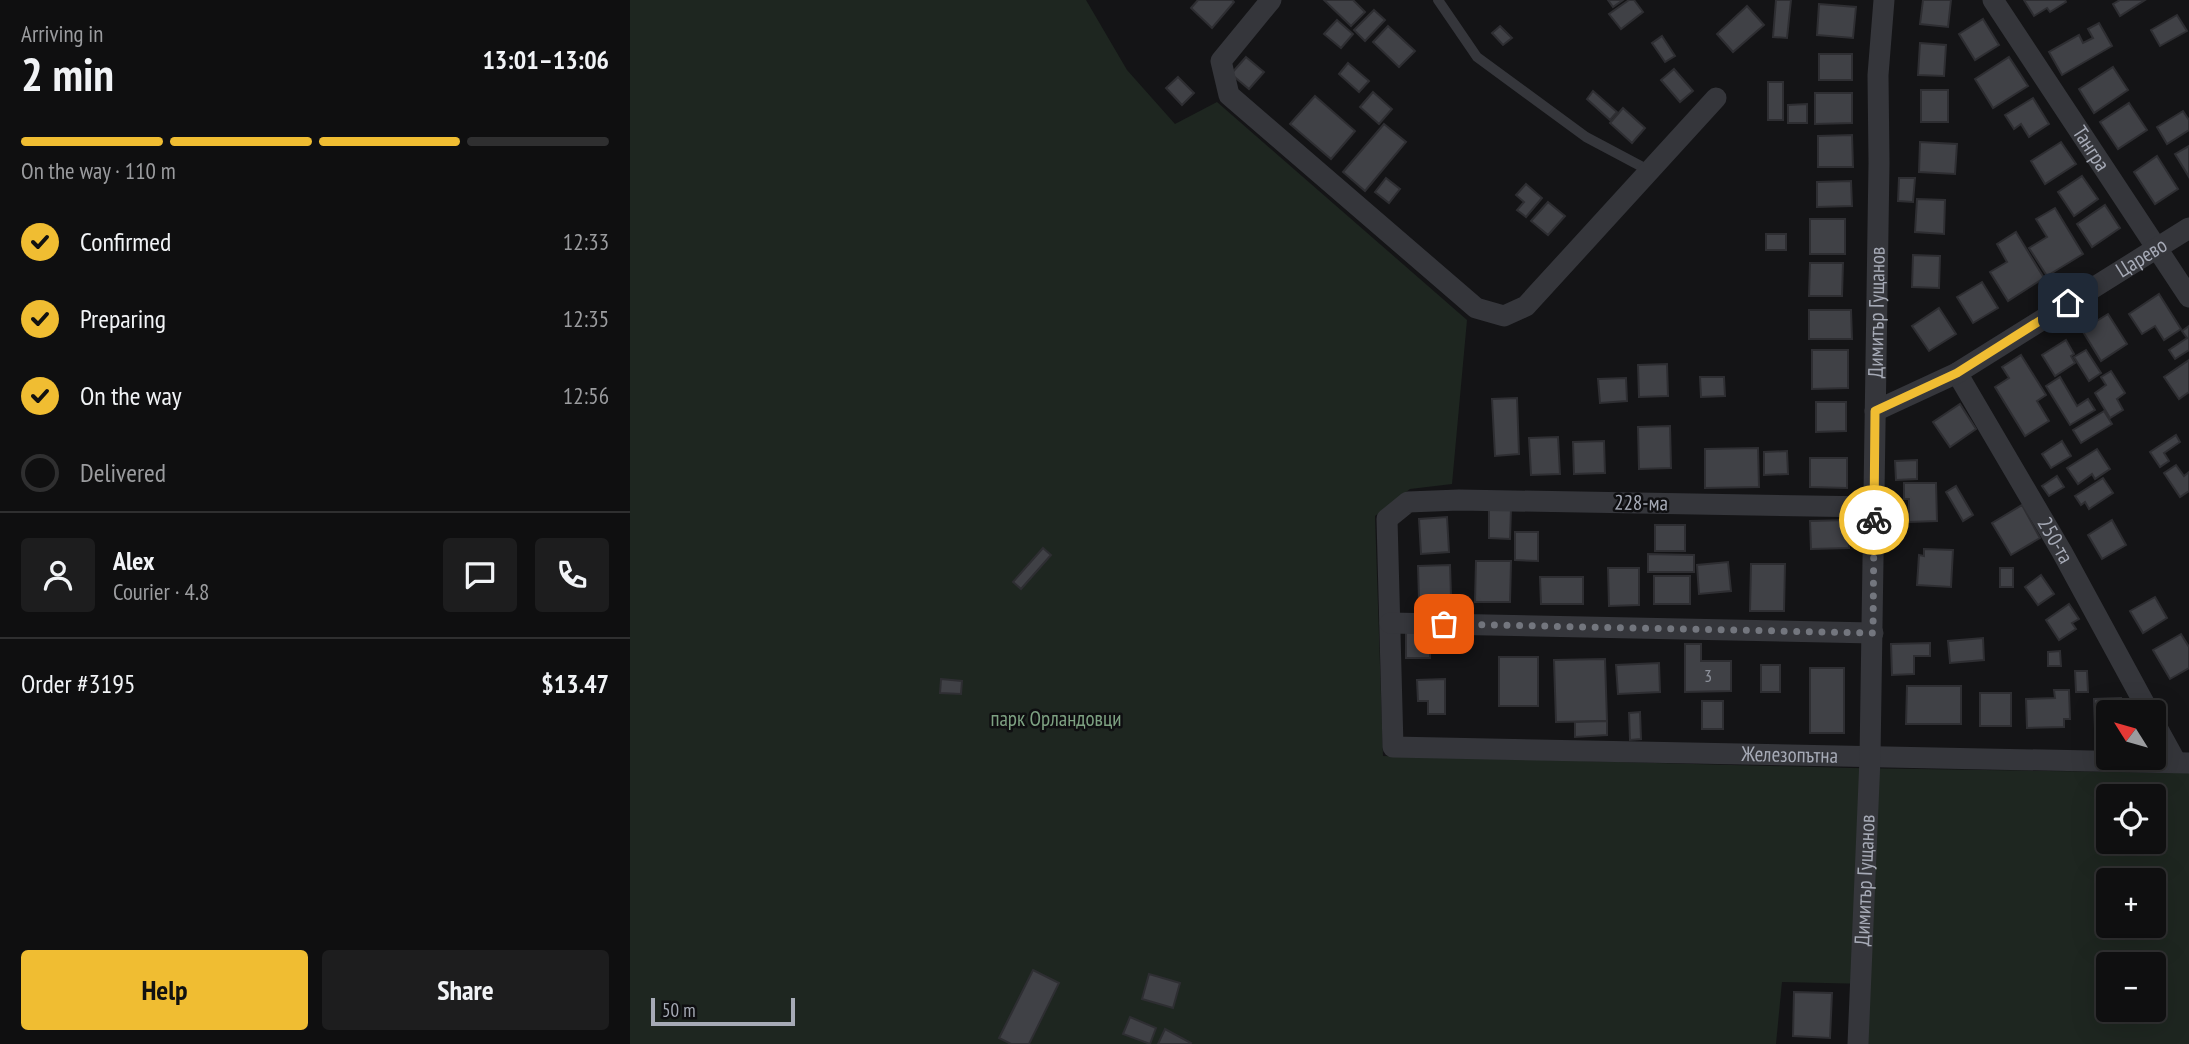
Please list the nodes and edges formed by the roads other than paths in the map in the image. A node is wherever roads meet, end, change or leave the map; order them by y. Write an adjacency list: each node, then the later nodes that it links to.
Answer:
1 (1271, 0): 6 (street)
2 (1438, 0): 6 (lane)
3 (1884, 0): 11 (street, Димитър Гущанов)
4 (1993, 0): 8 (street, Тангра)
5 (1716, 98): 6 (street)
6 (1650, 171)
7 (2189, 228): 8 (street, Царево)
8 (2157, 248): 9 (street, Тангра); 10 (street, Царево)
9 (2189, 296)
10 (1957, 373): 11 (street, Царево); 15 (street, 250-та)
11 (1875, 411): 12 (street, Димитър Гущанов)
12 (1874, 506): 13 (street, 228-ма); 14 (street, Димитър Гущанов)
13 (1390, 623): 14 (street); 17 (street, Железопътна)
14 (1873, 633): 17 (street, Димитър Гущанов)
15 (2142, 700)
16 (2166, 739): 18 (street)
17 (1870, 758): 18 (street, Железопътна); 19 (street, Димитър Гущанов)
18 (2183, 763)
19 (1858, 1044)

